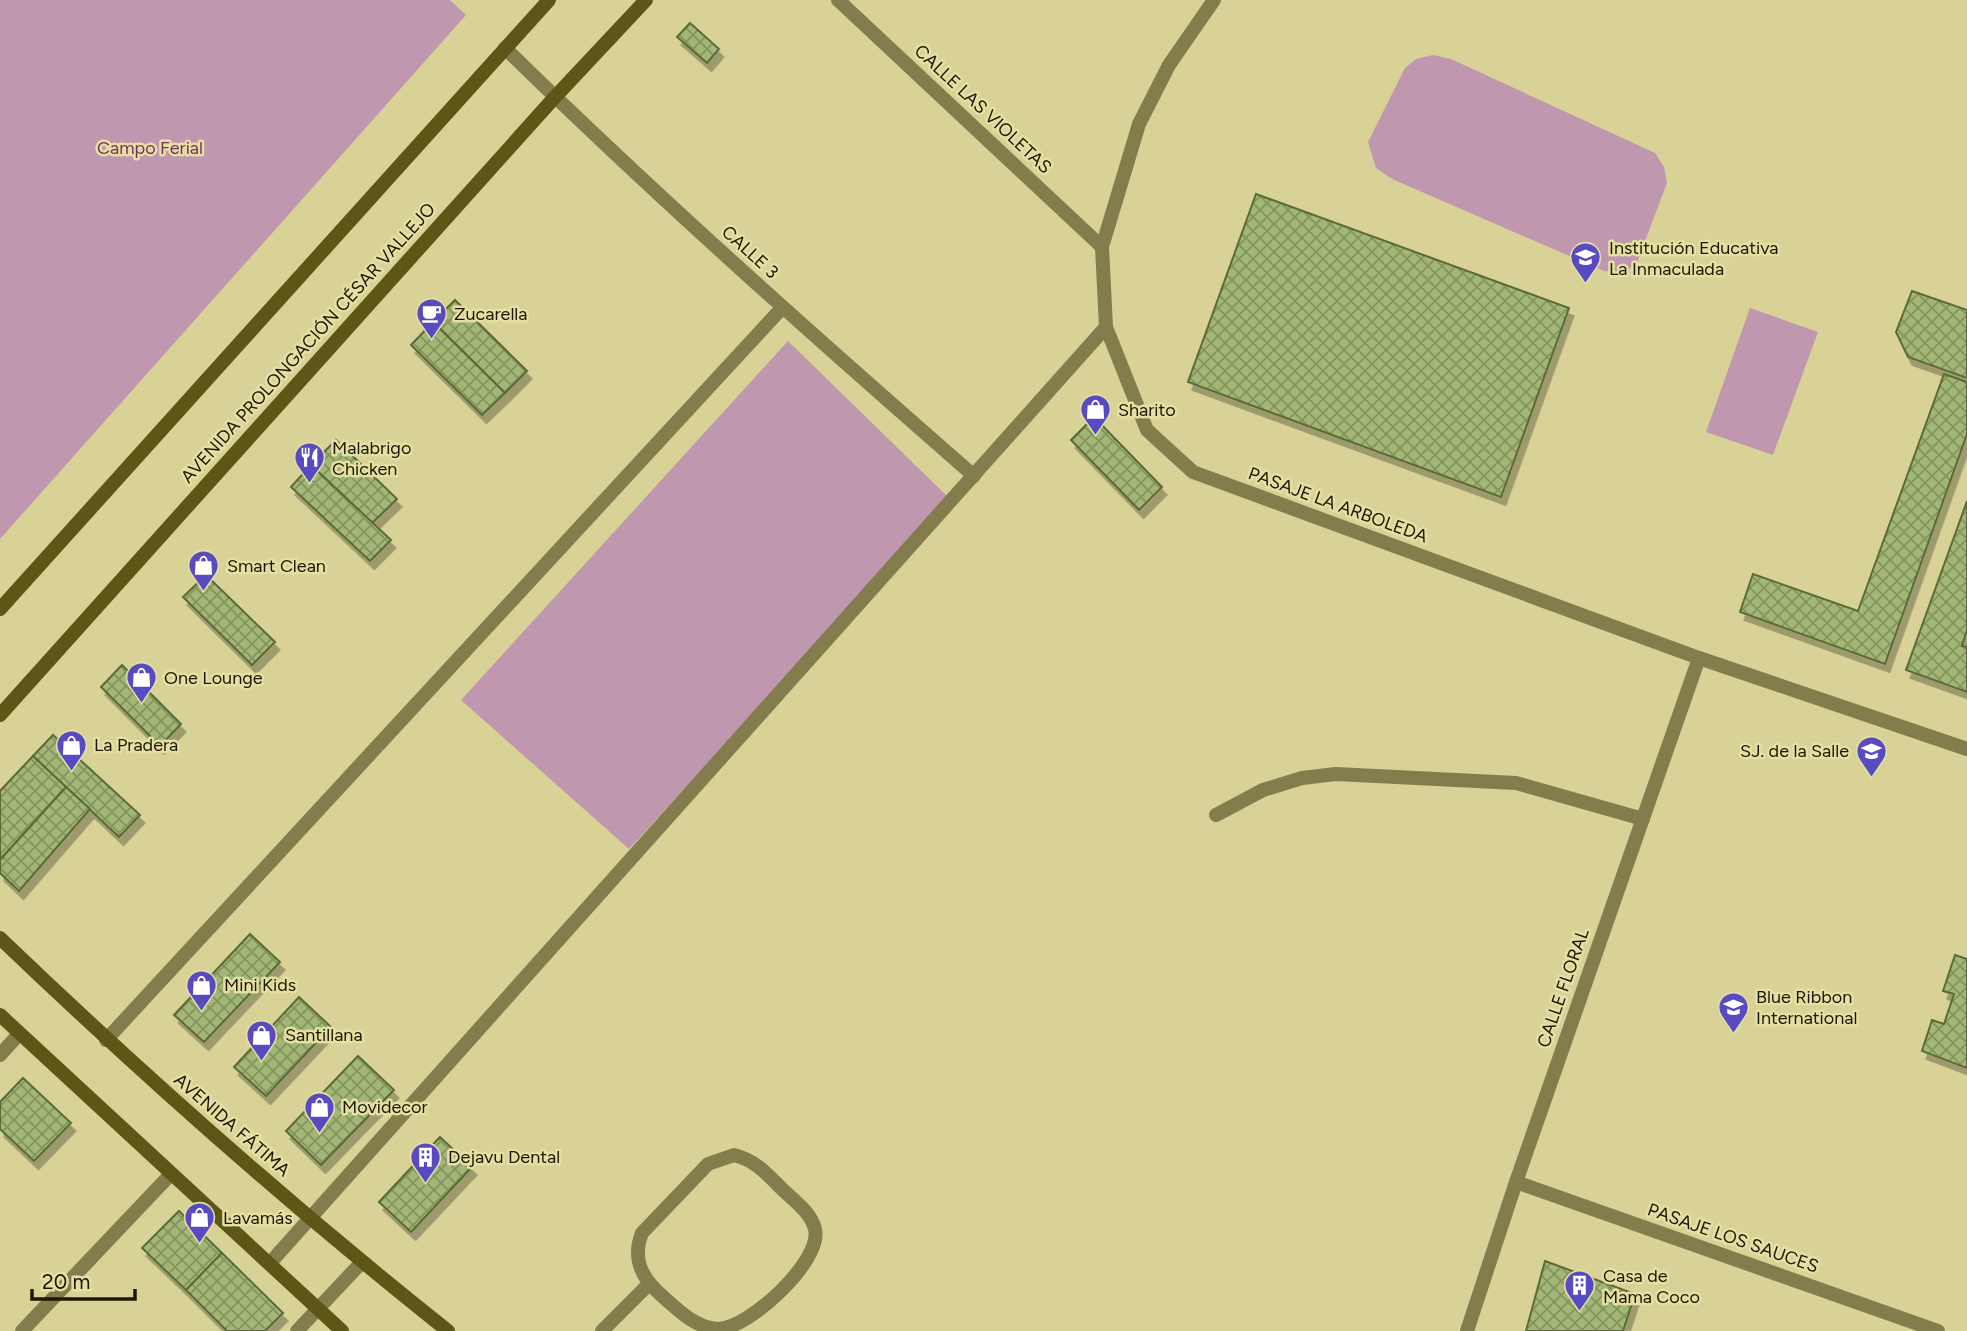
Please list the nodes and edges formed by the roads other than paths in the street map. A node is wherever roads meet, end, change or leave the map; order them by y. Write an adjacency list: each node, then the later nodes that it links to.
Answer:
1 (550, 0): 5 (main road)
2 (646, 0): 6 (main road, AVENIDA PROLONGACIÓN CÉSAR VALLEJO)
3 (838, 0): 7 (street, CALLE LAS VIOLETAS)
4 (1214, 0): 7 (street, PASAJE LA ARBOLEDA)
5 (505, 48): 6 (street, CALLE 3); 11 (main road)
6 (555, 97): 8 (street, CALLE 3); 13 (main road, AVENIDA PROLONGACIÓN CÉSAR VALLEJO)
7 (1102, 247): 9 (street, PASAJE LA ARBOLEDA)
8 (782, 308): 10 (street, CALLE 3); 20 (street)
9 (1106, 327): 10 (street); 12 (street, PASAJE LA ARBOLEDA)
10 (974, 476): 24 (street)
11 (0, 609)
12 (1699, 658): 14 (street, PASAJE LA ARBOLEDA); 16 (street, CALLE FLORAL)
13 (0, 715)
14 (1967, 749)
15 (1216, 815): 16 (street)
16 (1643, 819): 23 (street, CALLE FLORAL)
17 (0, 938): 20 (main road, AVENIDA FÁTIMA)
18 (0, 1015): 19 (main road)
19 (19, 1034): 21 (street); 22 (main road)
20 (106, 1040): 24 (main road, AVENIDA FÁTIMA)
21 (0, 1055)
22 (170, 1175): 26 (main road); 29 (street)
23 (1516, 1182): 34 (street, CALLE FLORAL); 35 (street, PASAJE LOS SAUCES)
24 (311, 1220): 25 (main road, AVENIDA FÁTIMA); 26 (street)
25 (362, 1262): 28 (street); 32 (main road, AVENIDA FÁTIMA)
26 (270, 1263): 28 (main road)
27 (649, 1284): 27 (street); 33 (street)
28 (317, 1307): 30 (street); 31 (main road)
29 (22, 1331)
30 (297, 1331)
31 (342, 1331)
32 (448, 1331)
33 (602, 1331)
34 (1467, 1331)
35 (1938, 1331)

